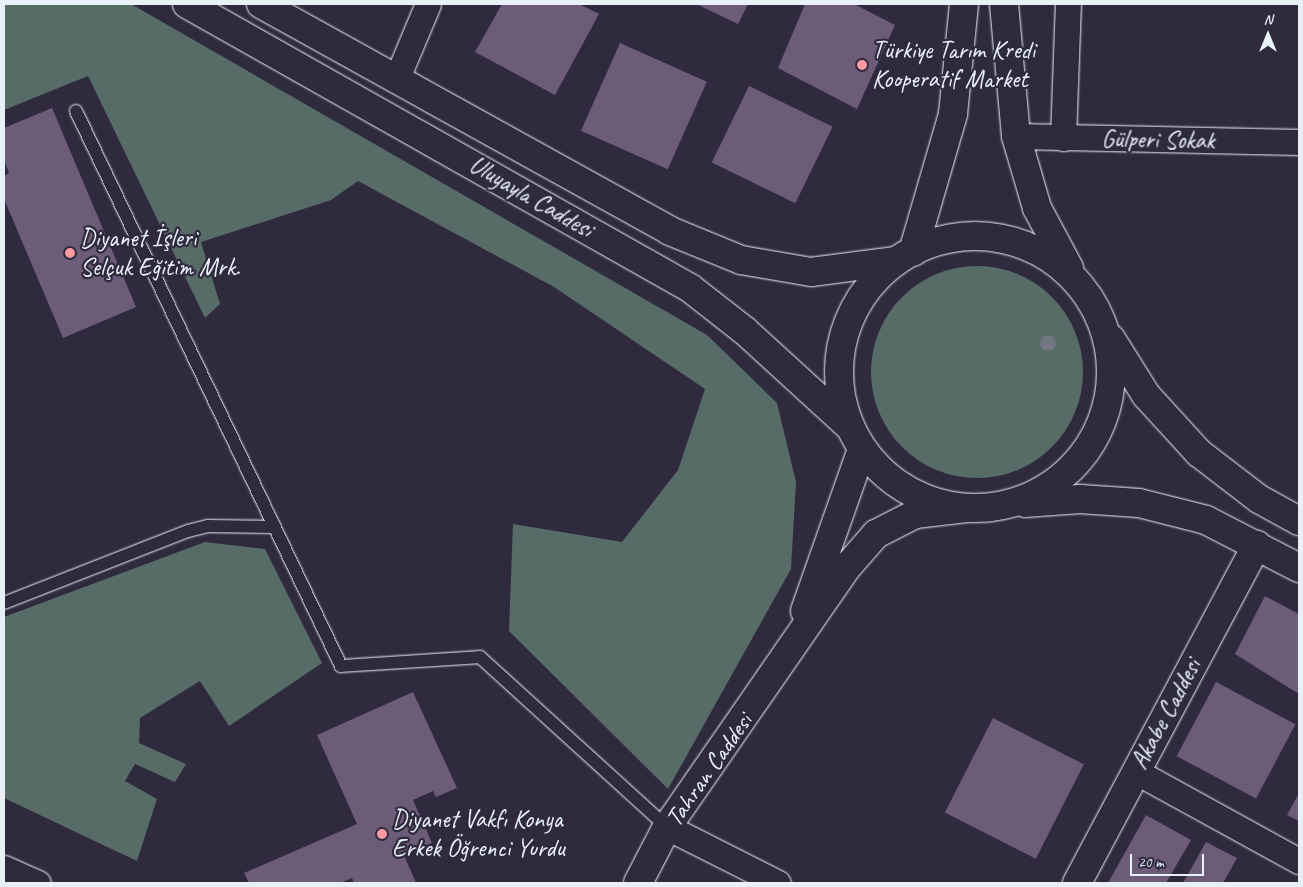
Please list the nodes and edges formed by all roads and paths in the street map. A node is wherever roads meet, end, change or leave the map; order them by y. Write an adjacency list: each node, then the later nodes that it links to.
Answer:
1 (187, 4): 15 (main road, Uluyayla Caddesi)
2 (261, 4): 7 (main road, Uluyayla Caddesi)
3 (428, 4): 7 (street)
4 (964, 4): 12 (main road)
5 (1004, 4): 9 (main road)
6 (1068, 4): 10 (street)
7 (396, 80): 12 (main road, Uluyayla Caddesi)
8 (76, 111): 19 (lane)
9 (1016, 136): 10 (street, Gülperi Sokak); 13 (main road)
10 (1064, 138): 11 (street, Gülperi Sokak)
11 (1299, 142)
12 (903, 256): 13 (main road); 15 (main road)
13 (1073, 276): 14 (main road)
14 (1106, 330): 16 (main road); 18 (main road)
15 (856, 438): 17 (main road, Uluyayla Caddesi); 23 (main road, Tahran Caddesi)
16 (1006, 505): 17 (main road); 20 (main road)
17 (967, 508): 23 (main road, Tahran Caddesi)
18 (1299, 522)
19 (275, 526): 22 (lane); 25 (lane)
20 (1257, 545): 21 (main road); 24 (main road, Akabe Caddesi)
21 (1299, 568)
22 (4, 603)
23 (786, 661): 25 (main road, Tahran Caddesi)
24 (1135, 771): 26 (street); 31 (main road, Akabe Caddesi)
25 (667, 827): 29 (main road, Tahran Caddesi); 30 (street)
26 (1299, 861)
27 (4, 868): 28 (street)
28 (38, 883)
29 (638, 883)
30 (778, 883)
31 (1077, 883)

